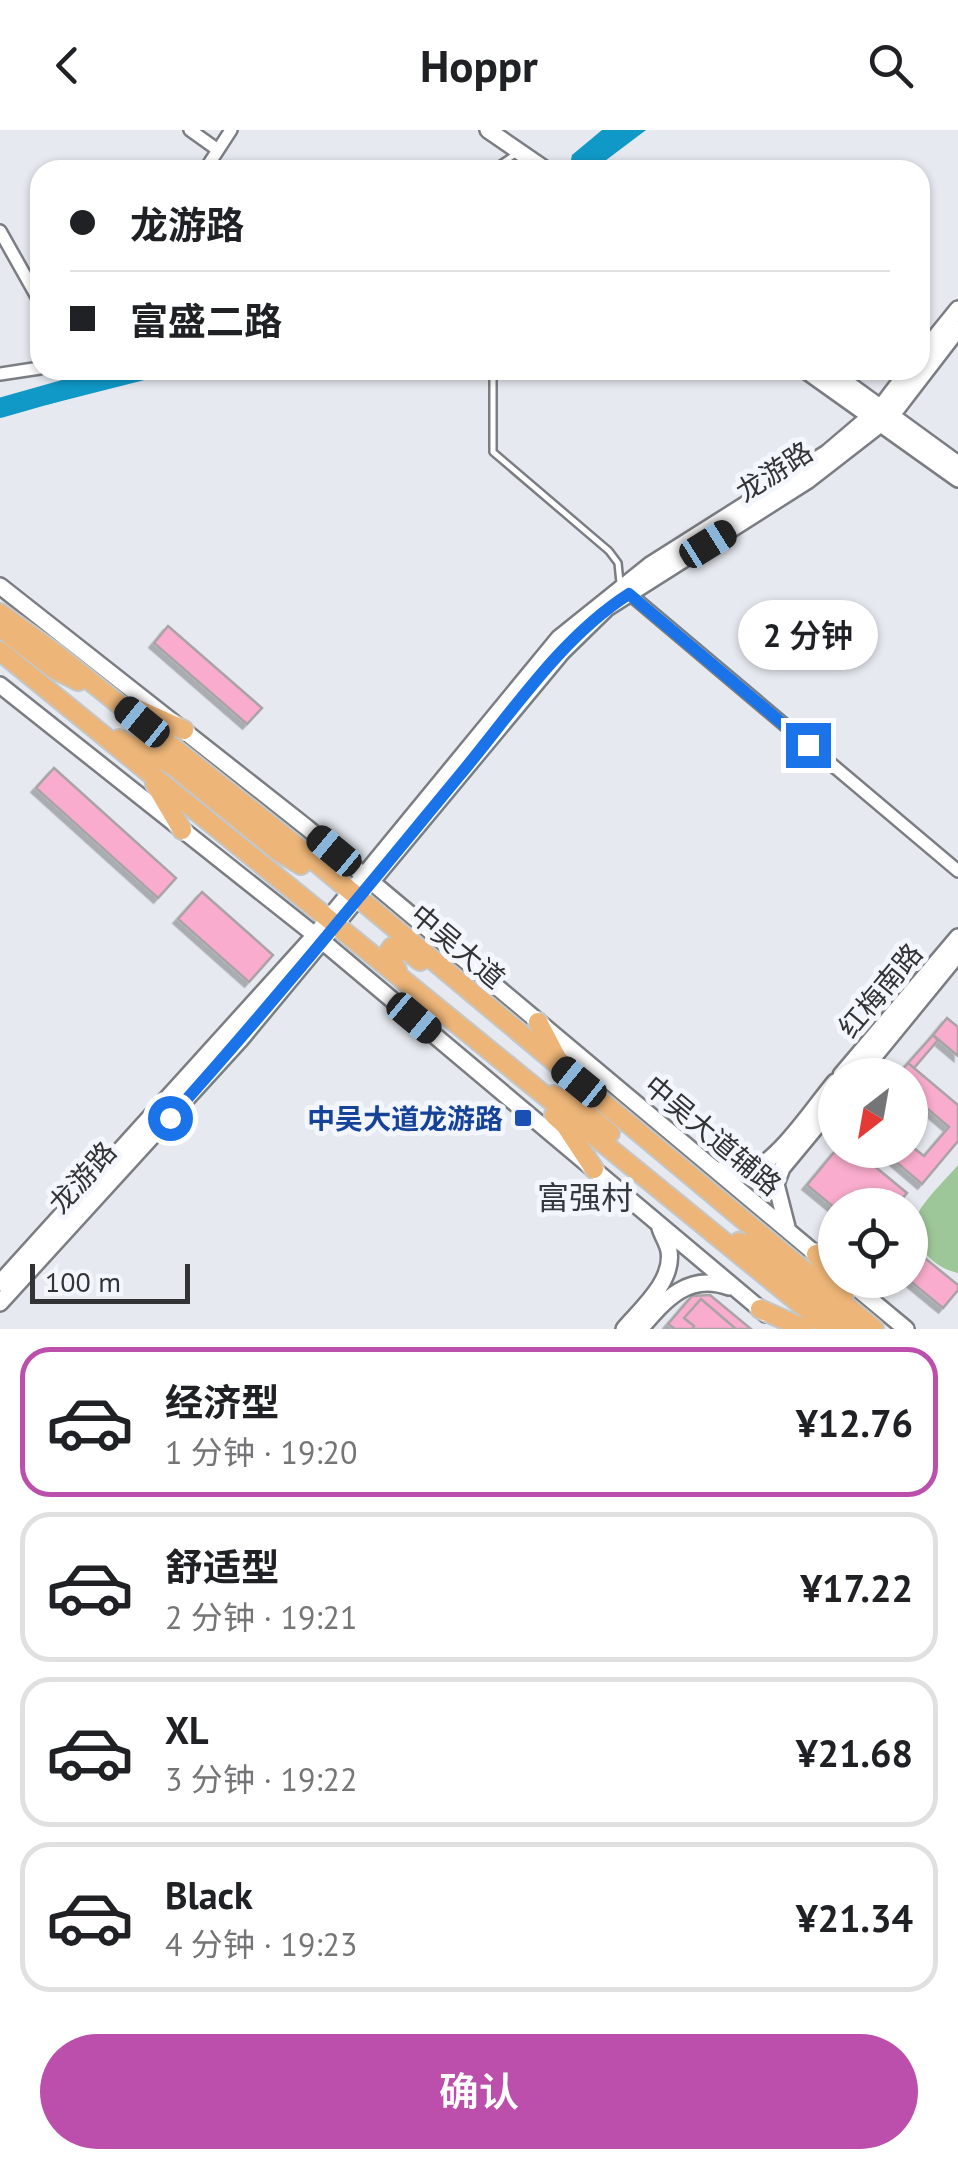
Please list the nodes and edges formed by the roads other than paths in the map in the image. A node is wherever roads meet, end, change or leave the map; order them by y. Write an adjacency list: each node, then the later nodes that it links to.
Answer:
1 (190, 130): 4 (street)
2 (230, 130): 4 (street)
3 (488, 130): 5 (main road)
4 (218, 150): 6 (street)
5 (519, 151): 7 (lane); 8 (main road)
6 (212, 160)
7 (506, 160)
8 (532, 160)
9 (0, 230): 10 (street)
10 (30, 284)
11 (958, 309): 13 (main road)
12 (958, 329): 14 (main road, 龙游路)
13 (930, 344)
14 (930, 361)
15 (30, 370): 16 (street)
16 (0, 374)
17 (493, 380): 26 (lane)
18 (822, 380): 22 (main road)
19 (840, 380): 22 (main road)
20 (903, 380): 22 (main road, 龙游路)
21 (913, 380): 22 (main road, 龙游路)
22 (881, 416): 23 (main road); 24 (main road); 26 (main road, 龙游路)
23 (958, 464)
24 (958, 478)
25 (0, 586): 33 (main road, 中吴大道辅路)
26 (624, 590): 37 (street); 38 (main road, 龙游路)
27 (0, 613): 31 (main road, 中吴大道)
28 (0, 628): 31 (main road)
29 (0, 651): 32 (main road)
30 (4, 693): 35 (main road)
31 (111, 698): 33 (main road); 36 (main road, 中吴大道)
32 (92, 726): 34 (main road); 36 (main road)
33 (184, 730): 38 (main road, 中吴大道辅路)
34 (147, 771): 35 (main road); 40 (main road)
35 (182, 830): 42 (main road)
36 (292, 843): 39 (main road, 中吴大道)
37 (958, 871)
38 (367, 879): 39 (main road, 龙游路); 45 (main road, 中吴大道辅路)
39 (354, 895): 40 (main road, 龙游路); 48 (main road, 中吴大道)
40 (333, 922): 42 (main road, 龙游路); 44 (main road)
41 (958, 937): 46 (main road, 红梅南路)
42 (319, 939): 55 (main road); 62 (main road, 龙游路); 66 (main road, 龙游路)
43 (958, 954): 47 (main road)
44 (401, 978): 49 (main road); 50 (main road)
45 (538, 1022): 48 (main road); 56 (main road, 中吴大道辅路)
46 (855, 1058)
47 (873, 1058)
48 (563, 1069): 50 (main road, 中吴大道)
49 (514, 1070): 51 (main road); 55 (main road)
50 (579, 1082): 57 (main road, 中吴大道)
51 (538, 1090): 57 (main road); 60 (main road)
52 (818, 1105): 54 (main road)
53 (818, 1121): 54 (main road)
54 (776, 1163): 56 (main road); 59 (main road)
55 (594, 1169): 58 (main road)
56 (714, 1169): 59 (main road, 中吴大道辅路)
57 (704, 1187): 74 (main road, 中吴大道)
58 (658, 1224): 63 (main road); 64 (main road)
59 (788, 1231): 61 (main road, 中吴大道辅路)
60 (740, 1254): 72 (main road); 73 (main road)
61 (816, 1254): 74 (main road)
62 (0, 1284)
63 (738, 1290): 64 (main road); 67 (main road)
64 (661, 1295): 68 (main road); 69 (main road)
65 (869, 1298): 75 (main road)
66 (0, 1303)
67 (760, 1309): 70 (main road); 71 (main road)
68 (624, 1329)
69 (640, 1329)
70 (785, 1329)
71 (806, 1329)
72 (831, 1329)
73 (851, 1329)
74 (878, 1329)
75 (906, 1329)

